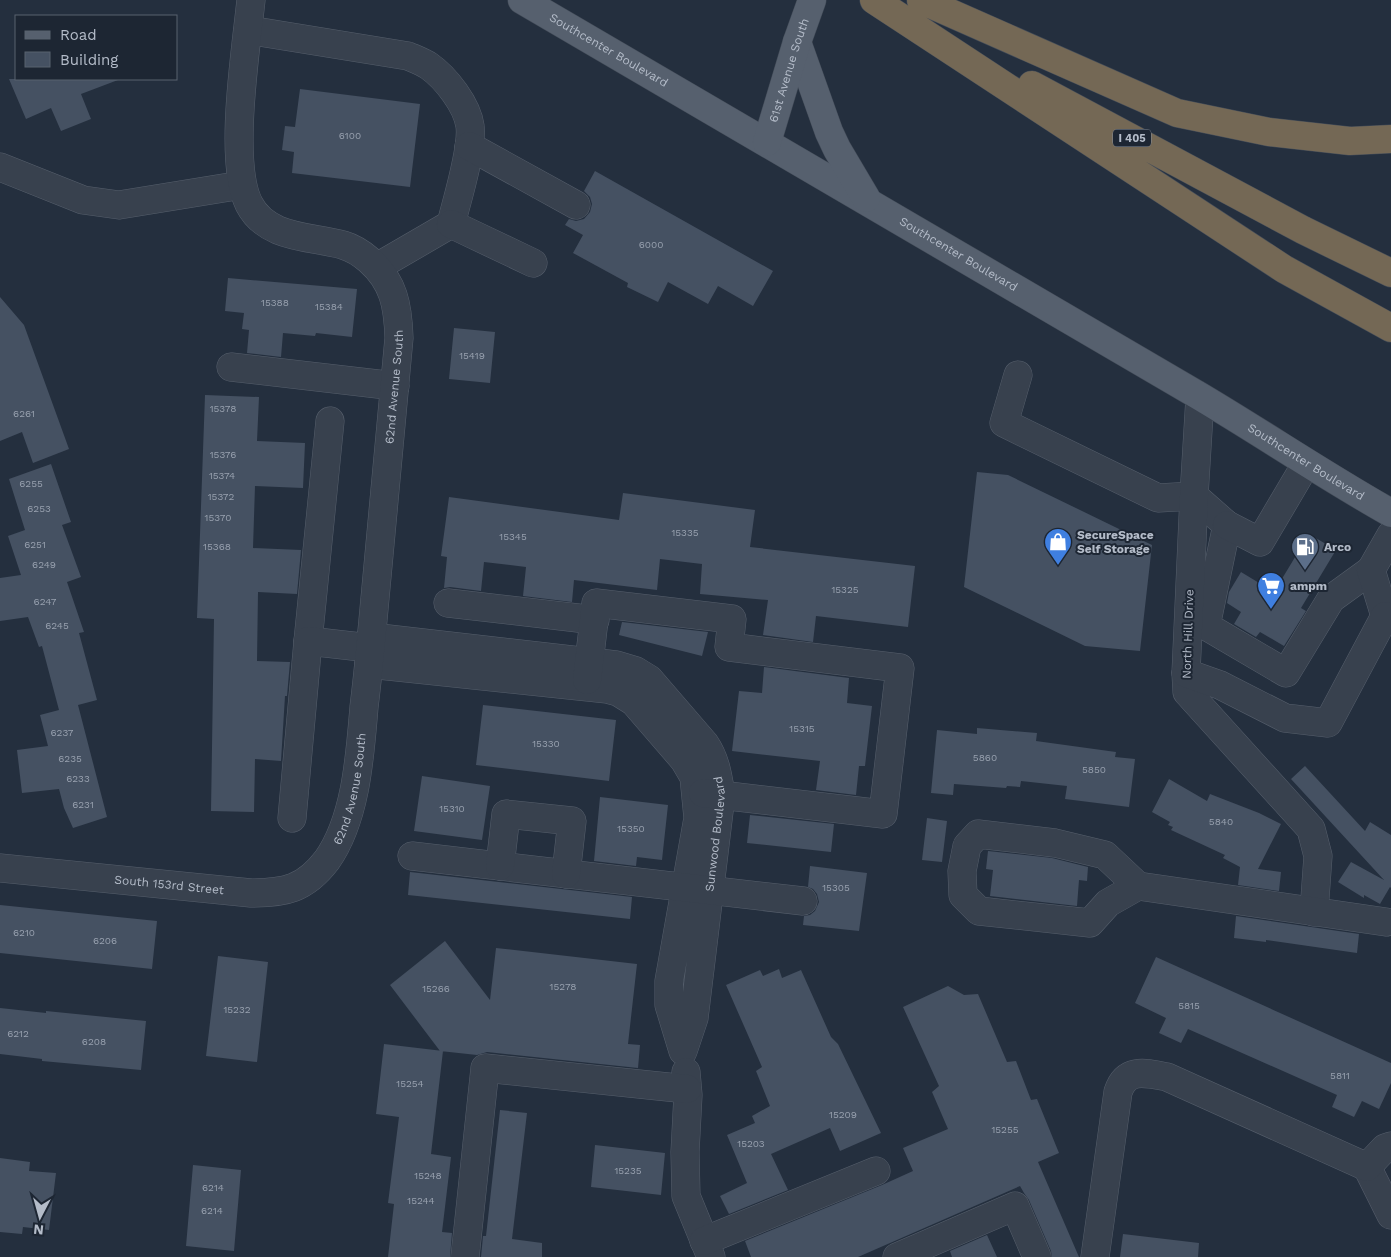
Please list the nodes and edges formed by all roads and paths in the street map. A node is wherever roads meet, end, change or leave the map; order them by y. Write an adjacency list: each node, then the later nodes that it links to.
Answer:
1 (251, 0): 6 (street, 62nd Avenue South)
2 (522, 0): 9 (main road, Southcenter Boulevard)
3 (812, 0): 7 (main road, 61st Avenue South)
4 (874, 0): 18 (highway, I 405); 19 (highway)
5 (921, 0): 8 (highway)
6 (248, 30): 10 (street); 12 (street, 62nd Avenue South)
7 (797, 42): 9 (main road, 61st Avenue South); 13 (main road)
8 (1391, 139)
9 (767, 142): 13 (main road, Southcenter Boulevard)
10 (469, 146): 14 (street); 15 (street)
11 (0, 167): 12 (street)
12 (242, 185): 17 (street, 62nd Avenue South)
13 (866, 200): 23 (main road, Southcenter Boulevard)
14 (576, 204)
15 (451, 224): 16 (street); 17 (street)
16 (532, 263)
17 (377, 267): 22 (street, 62nd Avenue South)
18 (1391, 273)
19 (1391, 328)
20 (231, 367): 22 (street)
21 (1018, 374): 26 (street)
22 (395, 386): 35 (street, 62nd Avenue South)
23 (1200, 397): 25 (main road, Southcenter Boulevard); 26 (street, North Hill Drive)
24 (330, 421): 34 (street)
25 (1306, 464): 27 (main road, Southcenter Boulevard); 28 (street)
26 (1194, 496): 28 (street); 36 (street, North Hill Drive)
27 (1391, 514)
28 (1227, 525): 30 (street)
29 (1391, 535): 30 (street)
30 (1371, 570): 32 (street)
31 (448, 603): 33 (street)
32 (1388, 618): 36 (street)
33 (594, 620): 37 (street); 38 (street)
34 (308, 641): 35 (street, Sunwood Boulevard); 39 (street)
35 (370, 649): 37 (street, Sunwood Boulevard); 41 (street, 62nd Avenue South)
36 (1186, 673): 48 (street, North Hill Drive)
37 (588, 674): 38 (street, Sunwood Boulevard)
38 (708, 794): 46 (street, Sunwood Boulevard)
39 (292, 818)
40 (412, 856): 42 (street)
41 (327, 859): 43 (street, South 153rd Street)
42 (500, 866): 44 (street); 44 (street)
43 (0, 868)
44 (566, 874): 46 (street)
45 (1138, 886): 45 (street); 48 (street)
46 (698, 889): 47 (street); 50 (street, Sunwood Boulevard)
47 (804, 901)
48 (1314, 912): 49 (street)
49 (1386, 922)
50 (688, 1089): 55 (street, Sunwood Boulevard); 56 (street)
51 (1391, 1146): 52 (street)
52 (1368, 1167): 54 (street); 59 (street)
53 (876, 1171): 55 (street)
54 (1391, 1215)
55 (708, 1249)
56 (465, 1257)
57 (897, 1257): 58 (street)
58 (1037, 1257)
59 (1096, 1257)

